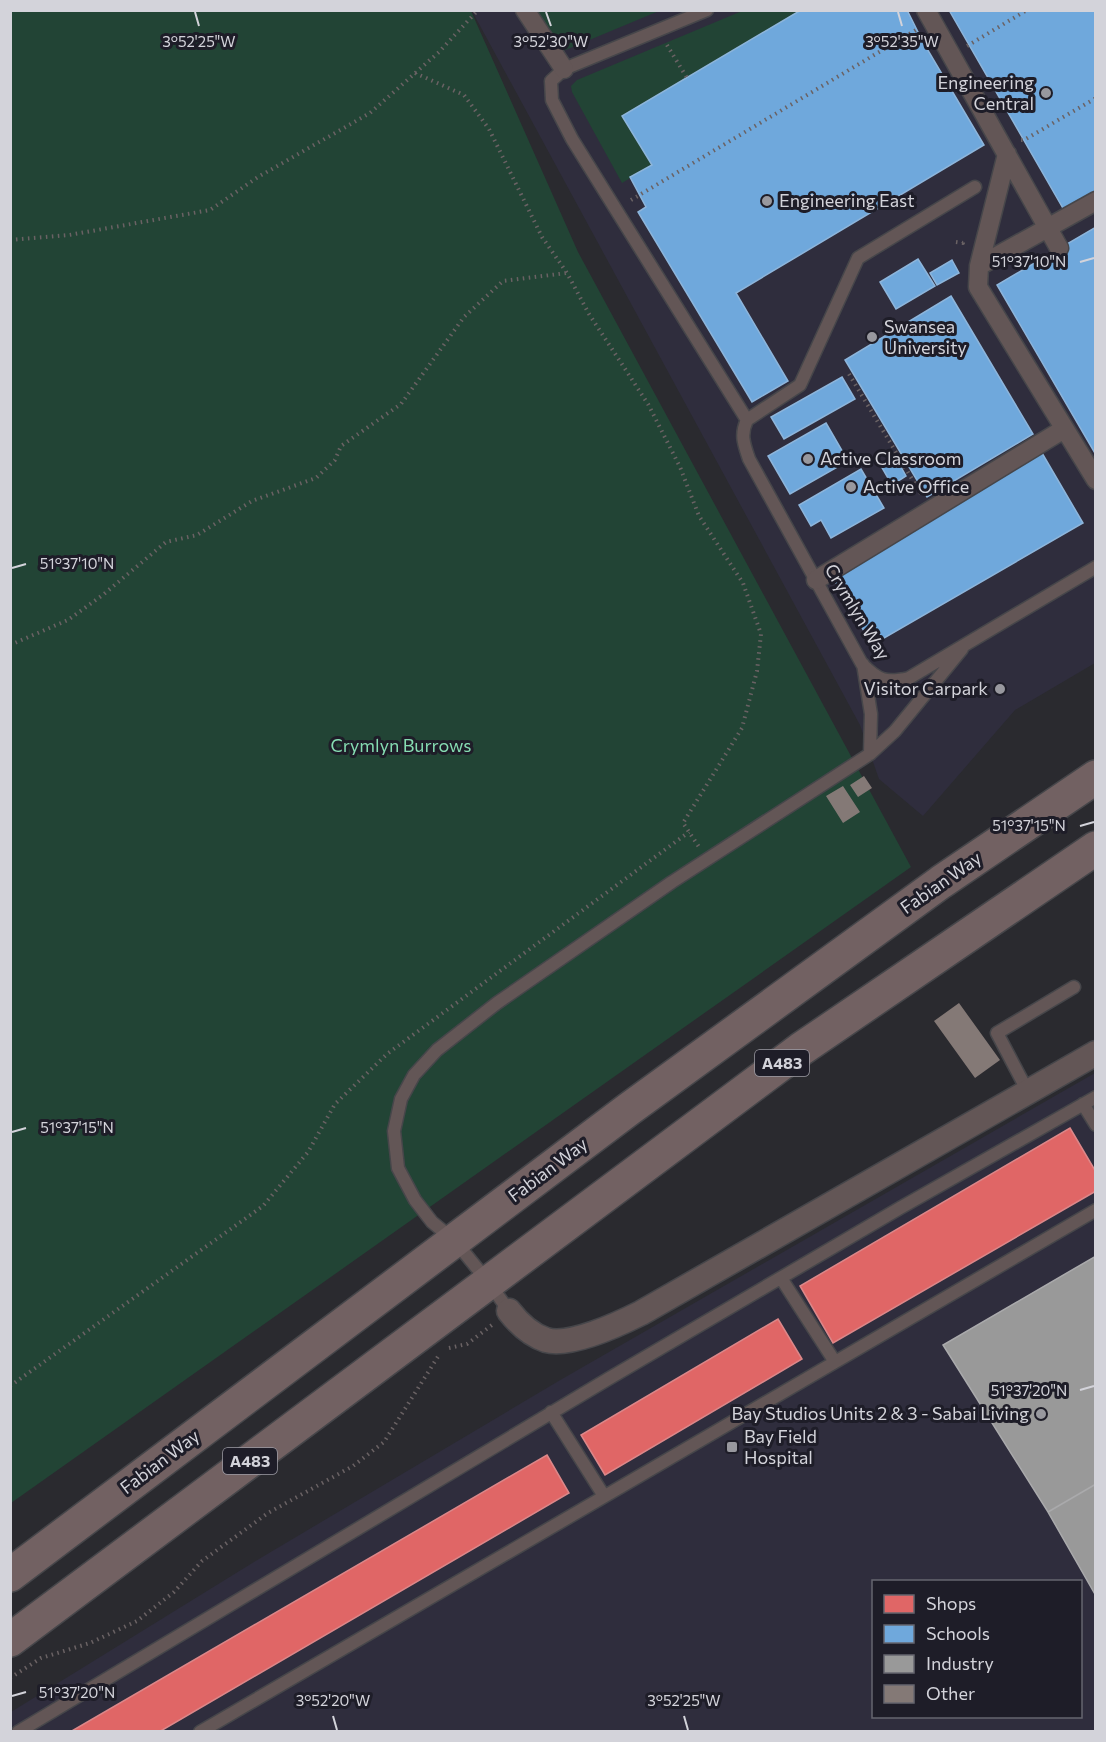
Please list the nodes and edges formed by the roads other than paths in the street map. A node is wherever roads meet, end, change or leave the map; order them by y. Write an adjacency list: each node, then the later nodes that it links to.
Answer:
1 (525, 10): 4 (street)
2 (707, 10): 4 (lane)
3 (929, 15): 5 (street)
4 (564, 69): 11 (lane)
5 (1002, 146): 8 (street); 10 (street)
6 (975, 187): 11 (lane)
7 (1095, 201): 8 (street)
8 (1048, 227): 9 (street); 10 (street)
9 (1059, 248)
10 (979, 266): 12 (street)
11 (747, 420): 15 (lane, Crymlyn Way)
12 (1064, 429): 13 (street); 15 (street)
13 (1095, 480)
14 (1095, 567): 16 (lane, Crymlyn Way)
15 (816, 580): 17 (lane, Crymlyn Way)
16 (967, 642): 17 (lane, Crymlyn Way); 18 (lane)
17 (862, 664): 18 (lane)
18 (870, 754): 28 (lane)
19 (1095, 777): 28 (highway, Fabian Way / A483)
20 (1095, 848): 30 (highway, A483)
21 (1074, 987): 23 (lane)
22 (1095, 1053): 23 (street)
23 (1028, 1092): 31 (street)
24 (1095, 1097): 25 (lane)
25 (1083, 1104): 26 (lane); 29 (lane)
26 (1095, 1125)
27 (1095, 1210): 32 (lane)
28 (455, 1241): 30 (lane); 35 (highway, Fabian Way / A483)
29 (781, 1278): 32 (lane); 33 (lane)
30 (489, 1282): 31 (lane); 36 (highway, A483)
31 (509, 1311)
32 (835, 1362): 34 (lane)
33 (551, 1412): 34 (lane); 37 (lane)
34 (604, 1496): 38 (lane)
35 (10, 1575)
36 (10, 1640)
37 (18, 1731)
38 (200, 1731)

